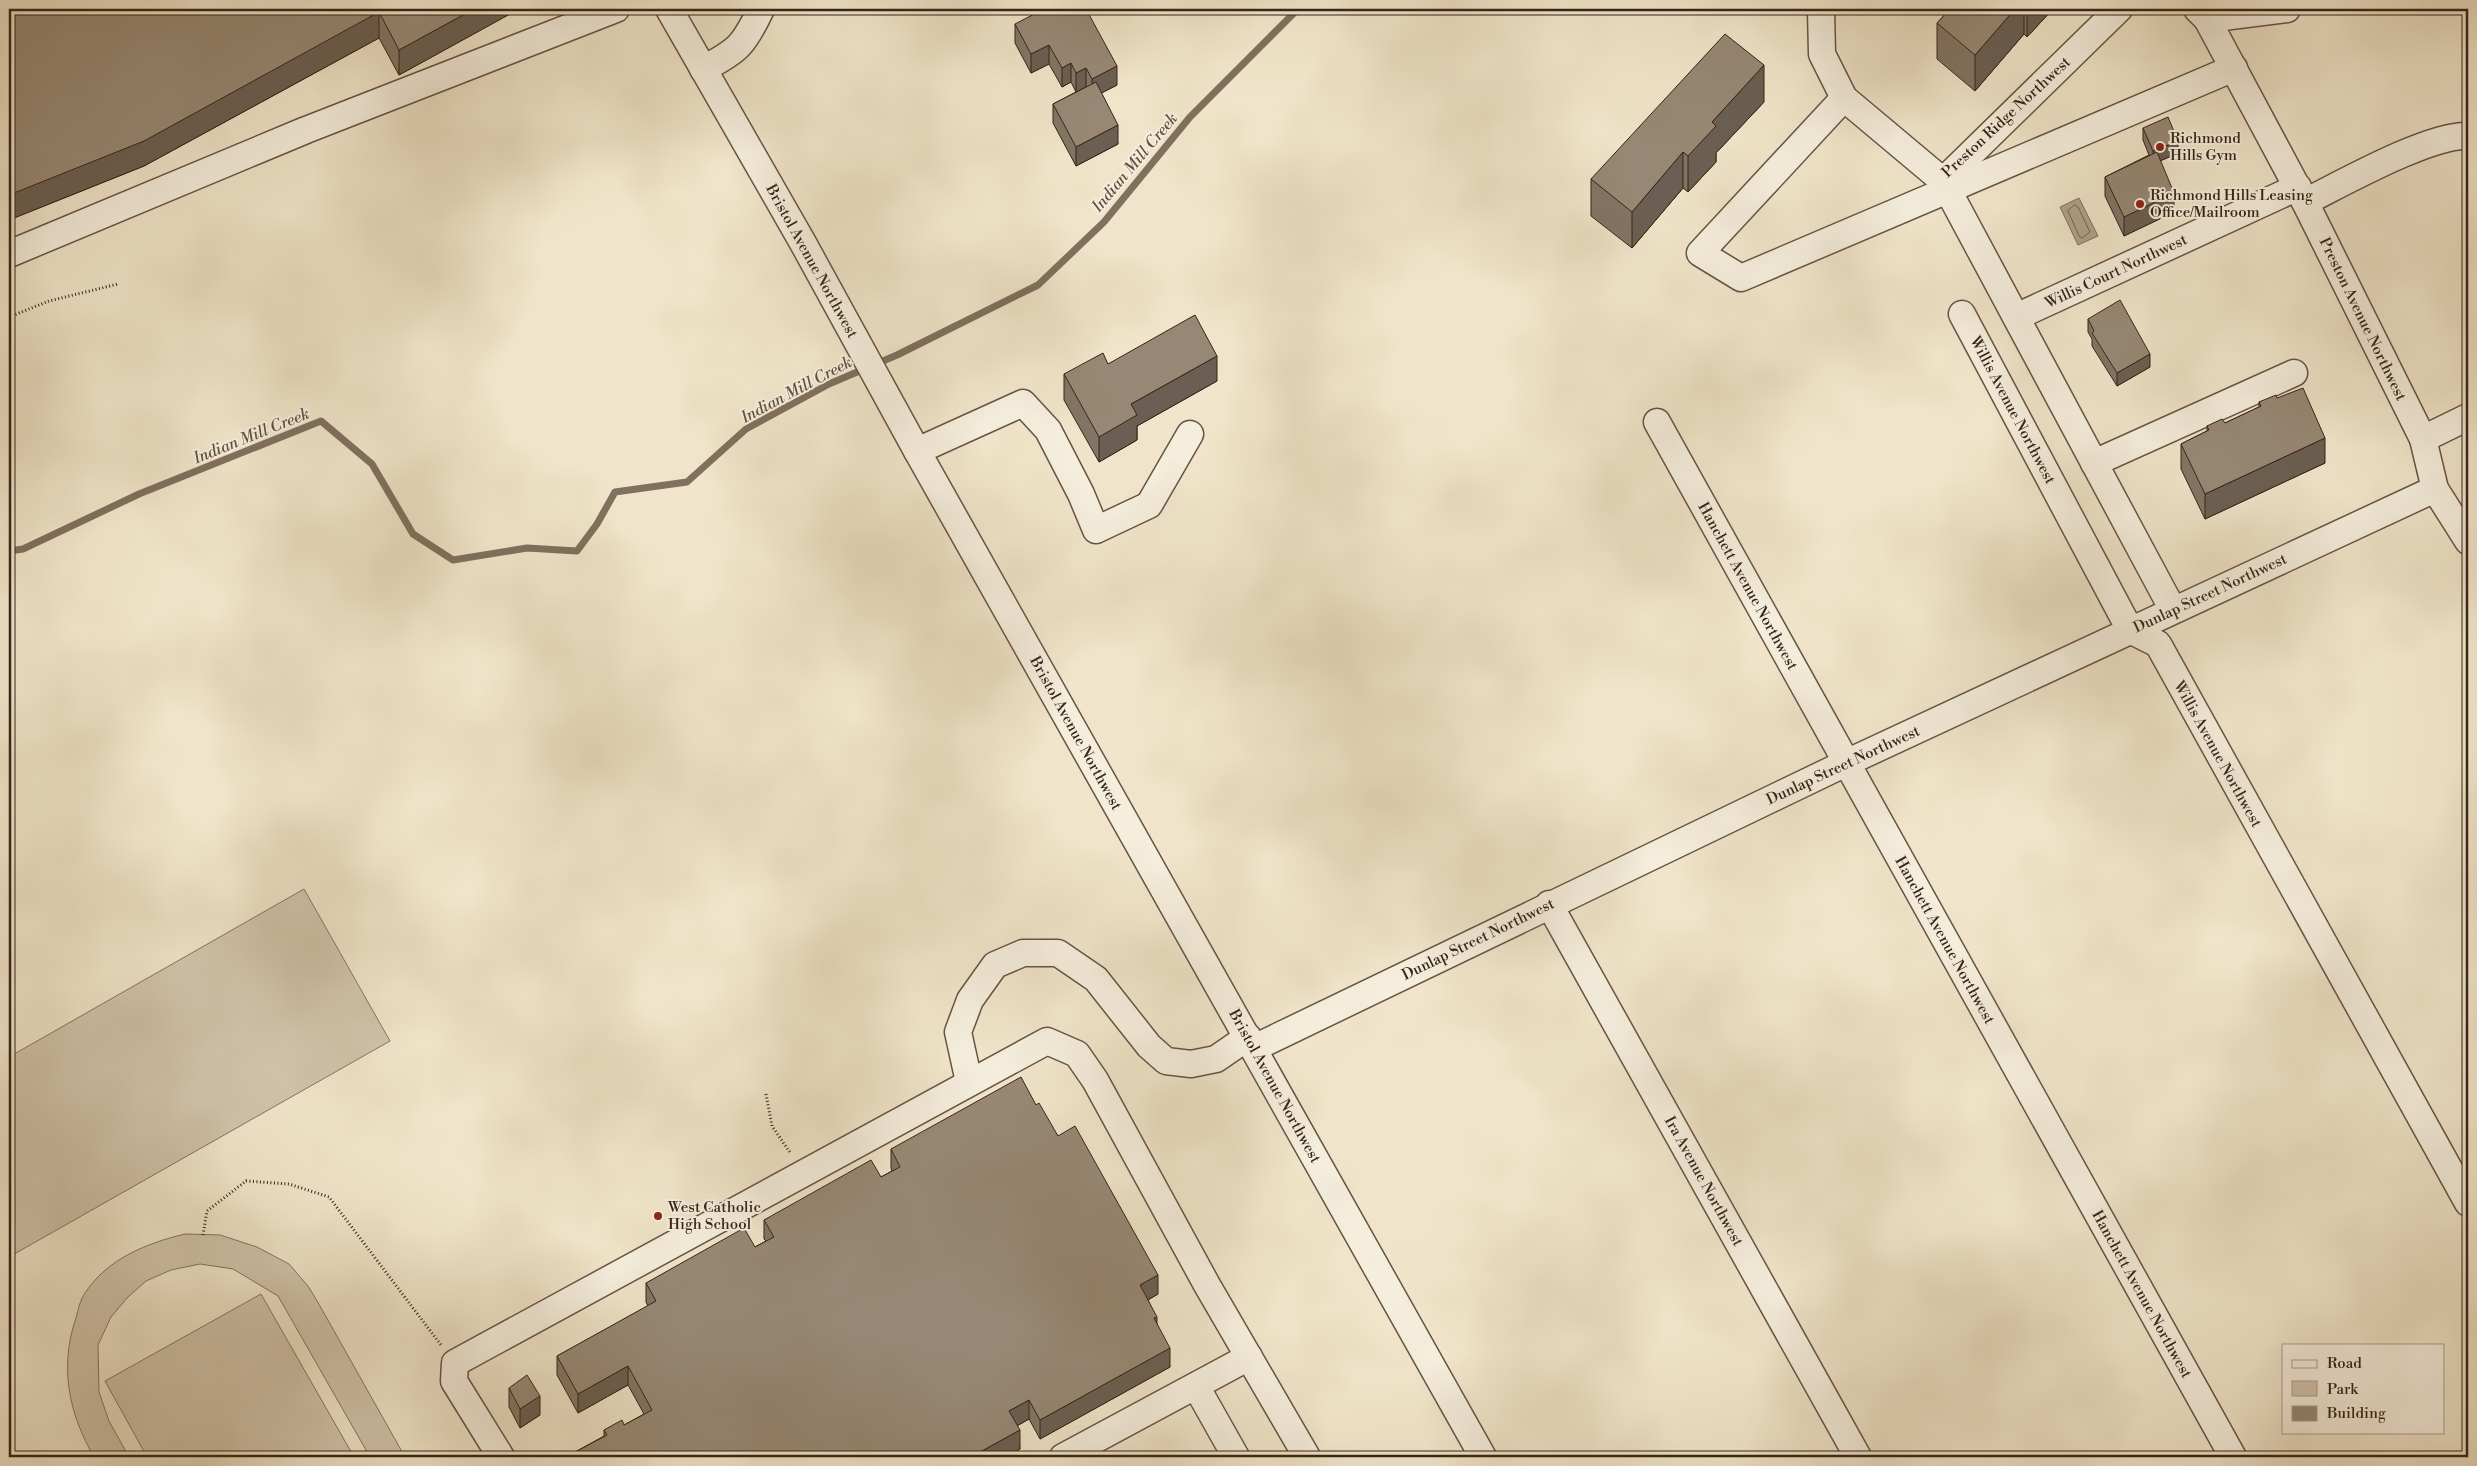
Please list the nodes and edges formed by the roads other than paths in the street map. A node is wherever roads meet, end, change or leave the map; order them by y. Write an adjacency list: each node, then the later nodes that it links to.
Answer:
1 (616, 9): 14 (street)
2 (669, 9): 9 (street, Bristol Avenue Northwest)
3 (761, 9): 9 (street)
4 (1821, 9): 10 (street)
5 (2119, 9): 12 (street, Preston Ridge Northwest)
6 (2287, 9): 7 (street)
7 (2202, 14): 8 (street, Preston Avenue Northwest)
8 (2234, 68): 12 (street); 13 (street, Preston Avenue Northwest)
9 (702, 69): 22 (street, Bristol Avenue Northwest)
10 (1844, 98): 12 (street, Preston Ridge Northwest); 12 (street)
11 (2468, 136): 13 (street, Willis Court Northwest)
12 (1945, 186): 16 (street)
13 (2302, 194): 16 (street, Willis Court Northwest); 21 (street, Preston Avenue Northwest)
14 (9, 254)
15 (1962, 314): 27 (street, Willis Avenue Northwest)
16 (2016, 317): 23 (street)
17 (2294, 373): 23 (street)
18 (2468, 417): 21 (street)
19 (1657, 422): 28 (street, Hanchett Avenue Northwest)
20 (1190, 434): 22 (street)
21 (2423, 439): 24 (street, Preston Avenue Northwest)
22 (917, 451): 30 (street, Bristol Avenue Northwest)
23 (2094, 462): 26 (street)
24 (2435, 489): 25 (street, Preston Avenue Northwest); 26 (street, Dunlap Street Northwest)
25 (2468, 541)
26 (2173, 610): 27 (street, Dunlap Street Northwest)
27 (2130, 630): 28 (street, Dunlap Street Northwest); 32 (street, Willis Avenue Northwest)
28 (1846, 763): 29 (street, Dunlap Street Northwest); 41 (street, Hanchett Avenue Northwest)
29 (1549, 904): 30 (street, Dunlap Street Northwest); 40 (street, Ira Avenue Northwest)
30 (1251, 1043): 31 (street, Dunlap Street Northwest); 39 (street, Bristol Avenue Northwest)
31 (969, 1082): 33 (street); 35 (street)
32 (2468, 1203)
33 (1248, 1358): 34 (street); 38 (street)
34 (1196, 1386): 36 (street); 37 (street)
35 (501, 1457)
36 (1063, 1457)
37 (1236, 1457)
38 (1307, 1457)
39 (1482, 1457)
40 (1858, 1457)
41 (2233, 1457)

